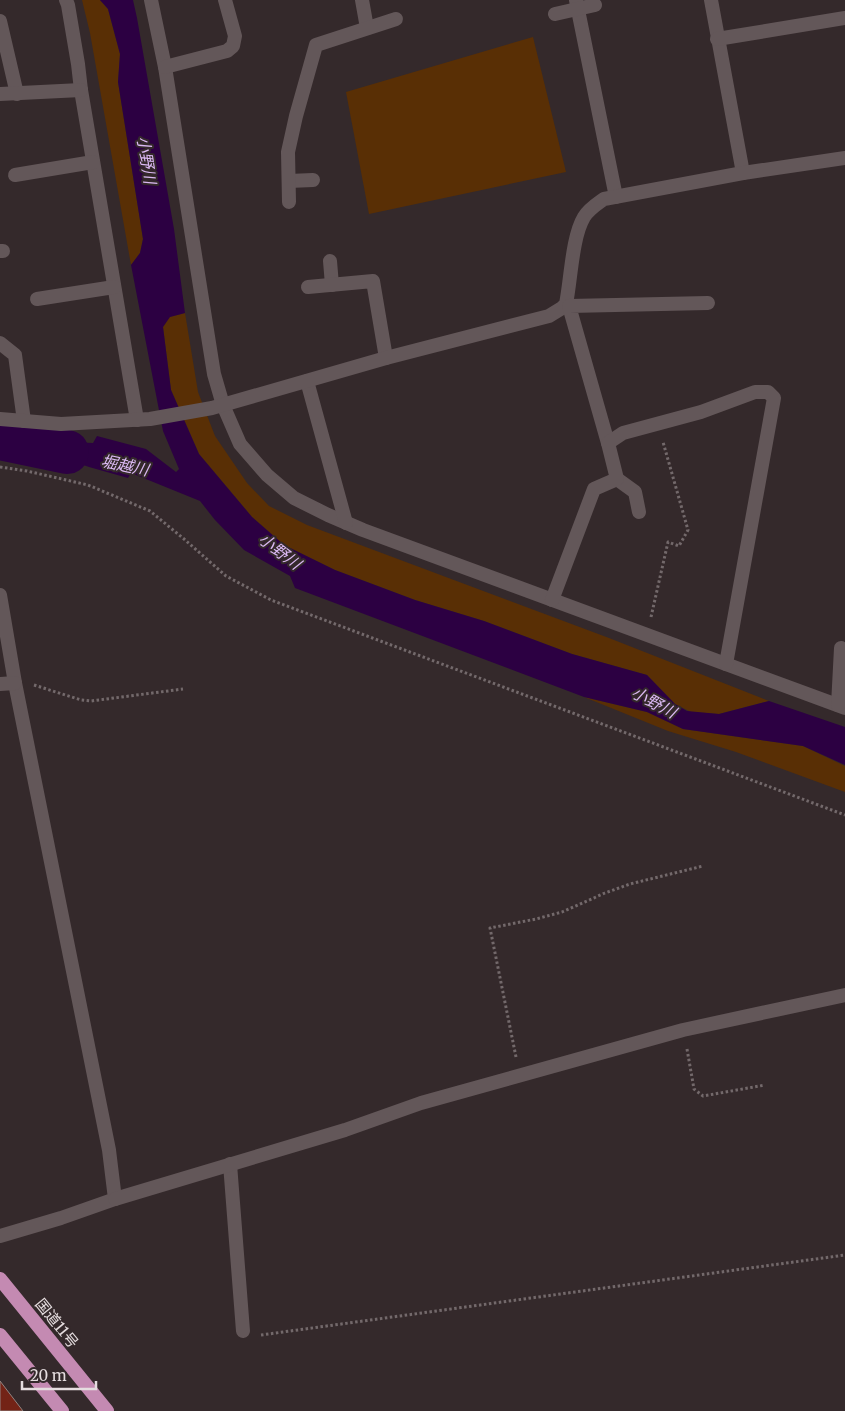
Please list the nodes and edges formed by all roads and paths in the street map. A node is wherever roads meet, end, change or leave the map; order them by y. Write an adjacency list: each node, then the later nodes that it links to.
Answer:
1 (66, 0): 15 (street)
2 (151, 0): 14 (street)
3 (225, 0): 14 (street)
4 (362, 0): 12 (street)
5 (711, 0): 13 (street)
6 (577, 4): 7 (street); 8 (street); 24 (street)
7 (595, 5)
8 (555, 14)
9 (845, 18): 13 (street)
10 (396, 19): 12 (street)
11 (0, 21): 17 (street)
12 (367, 28): 23 (street)
13 (718, 39): 20 (street)
14 (165, 67): 36 (street)
15 (81, 90): 17 (street); 19 (street)
16 (0, 94): 17 (street)
17 (17, 94)
18 (845, 158): 20 (street)
19 (93, 162): 21 (street); 28 (street)
20 (743, 173): 24 (street)
21 (15, 176)
22 (313, 180): 23 (street)
23 (288, 181): 25 (street)
24 (616, 197): 32 (street)
25 (289, 202)
26 (330, 261): 27 (street)
27 (332, 285): 29 (street); 34 (street)
28 (114, 287): 30 (street); 38 (street)
29 (308, 288)
30 (37, 299)
31 (708, 303): 32 (street)
32 (567, 305): 34 (street); 41 (street)
33 (0, 343): 39 (street)
34 (386, 358): 35 (street)
35 (307, 381): 36 (street); 45 (street)
36 (217, 406): 38 (street); 45 (street)
37 (0, 419): 39 (street)
38 (143, 419): 39 (street)
39 (24, 421)
40 (658, 424): 41 (street); 48 (path); 50 (street)
41 (608, 443): 43 (street)
42 (0, 467): 55 (path)
43 (618, 479): 44 (street); 47 (street)
44 (639, 512)
45 (346, 522): 47 (street)
46 (0, 595): 51 (street)
47 (552, 600): 48 (street)
48 (647, 635): 50 (street)
49 (841, 648): 54 (street)
50 (726, 664): 54 (street)
51 (15, 683): 52 (street); 53 (path); 62 (street)
52 (0, 684)
53 (183, 689)
54 (841, 706)
55 (845, 815)
56 (703, 866): 59 (path)
57 (845, 995): 58 (street)
58 (683, 1030): 59 (street); 60 (path)
59 (520, 1076): 61 (street)
60 (765, 1085)
61 (230, 1164): 62 (street); 66 (street)
62 (115, 1199): 63 (street)
63 (0, 1236)
64 (845, 1255): 66 (path)
65 (0, 1279): 69 (highway, 国道11号)
66 (243, 1331)
67 (0, 1335): 68 (highway)
68 (62, 1411)
69 (107, 1411)

